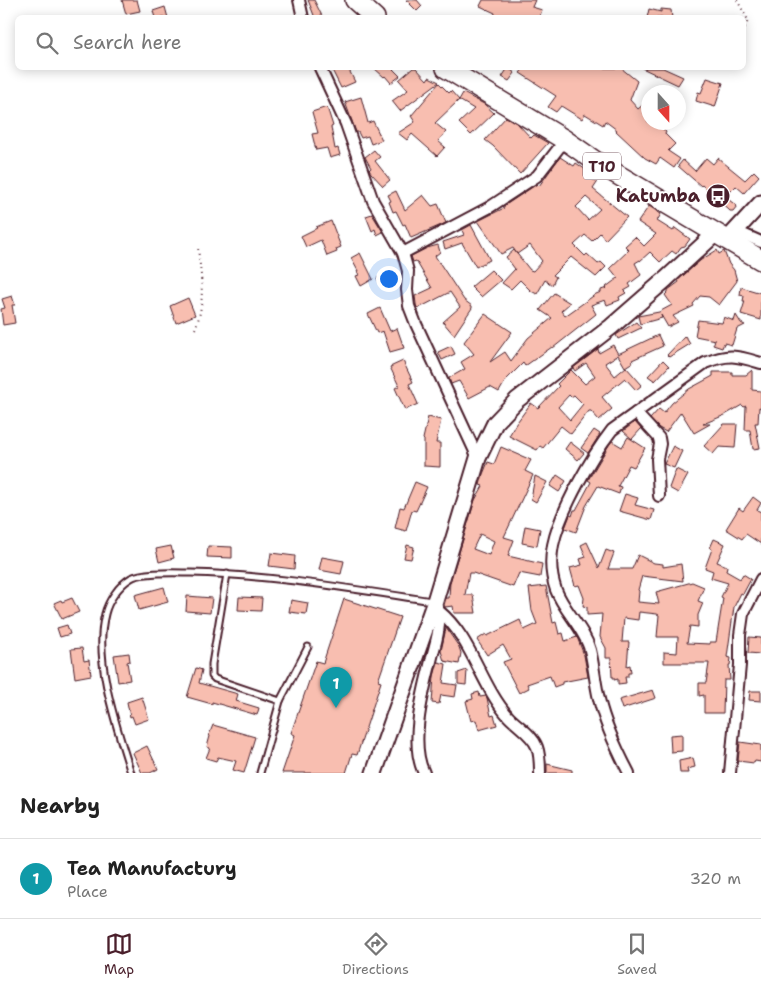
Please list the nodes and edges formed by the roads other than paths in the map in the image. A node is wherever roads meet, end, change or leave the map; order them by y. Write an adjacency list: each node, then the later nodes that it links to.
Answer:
1 (299, 0): 3 (street)
2 (355, 0): 4 (highway)
3 (302, 15)
4 (372, 15)
5 (321, 70): 11 (street)
6 (449, 70): 7 (highway, T10)
7 (565, 140): 9 (highway, T10); 11 (street)
8 (761, 203): 9 (street)
9 (726, 235): 10 (street); 12 (highway, T10); 15 (street)
10 (761, 242)
11 (403, 253): 15 (street)
12 (761, 260)
13 (761, 363): 14 (street)
14 (636, 413): 16 (street); 27 (street)
15 (478, 458): 19 (street)
16 (659, 496)
17 (227, 574): 19 (lane); 21 (lane); 22 (lane)
18 (761, 580): 28 (street)
19 (437, 606): 24 (street); 25 (street); 26 (street)
20 (308, 648): 21 (lane)
21 (280, 701): 23 (lane)
22 (131, 773)
23 (260, 773)
24 (374, 773)
25 (424, 773)
26 (540, 773)
27 (629, 773)
28 (730, 773)

